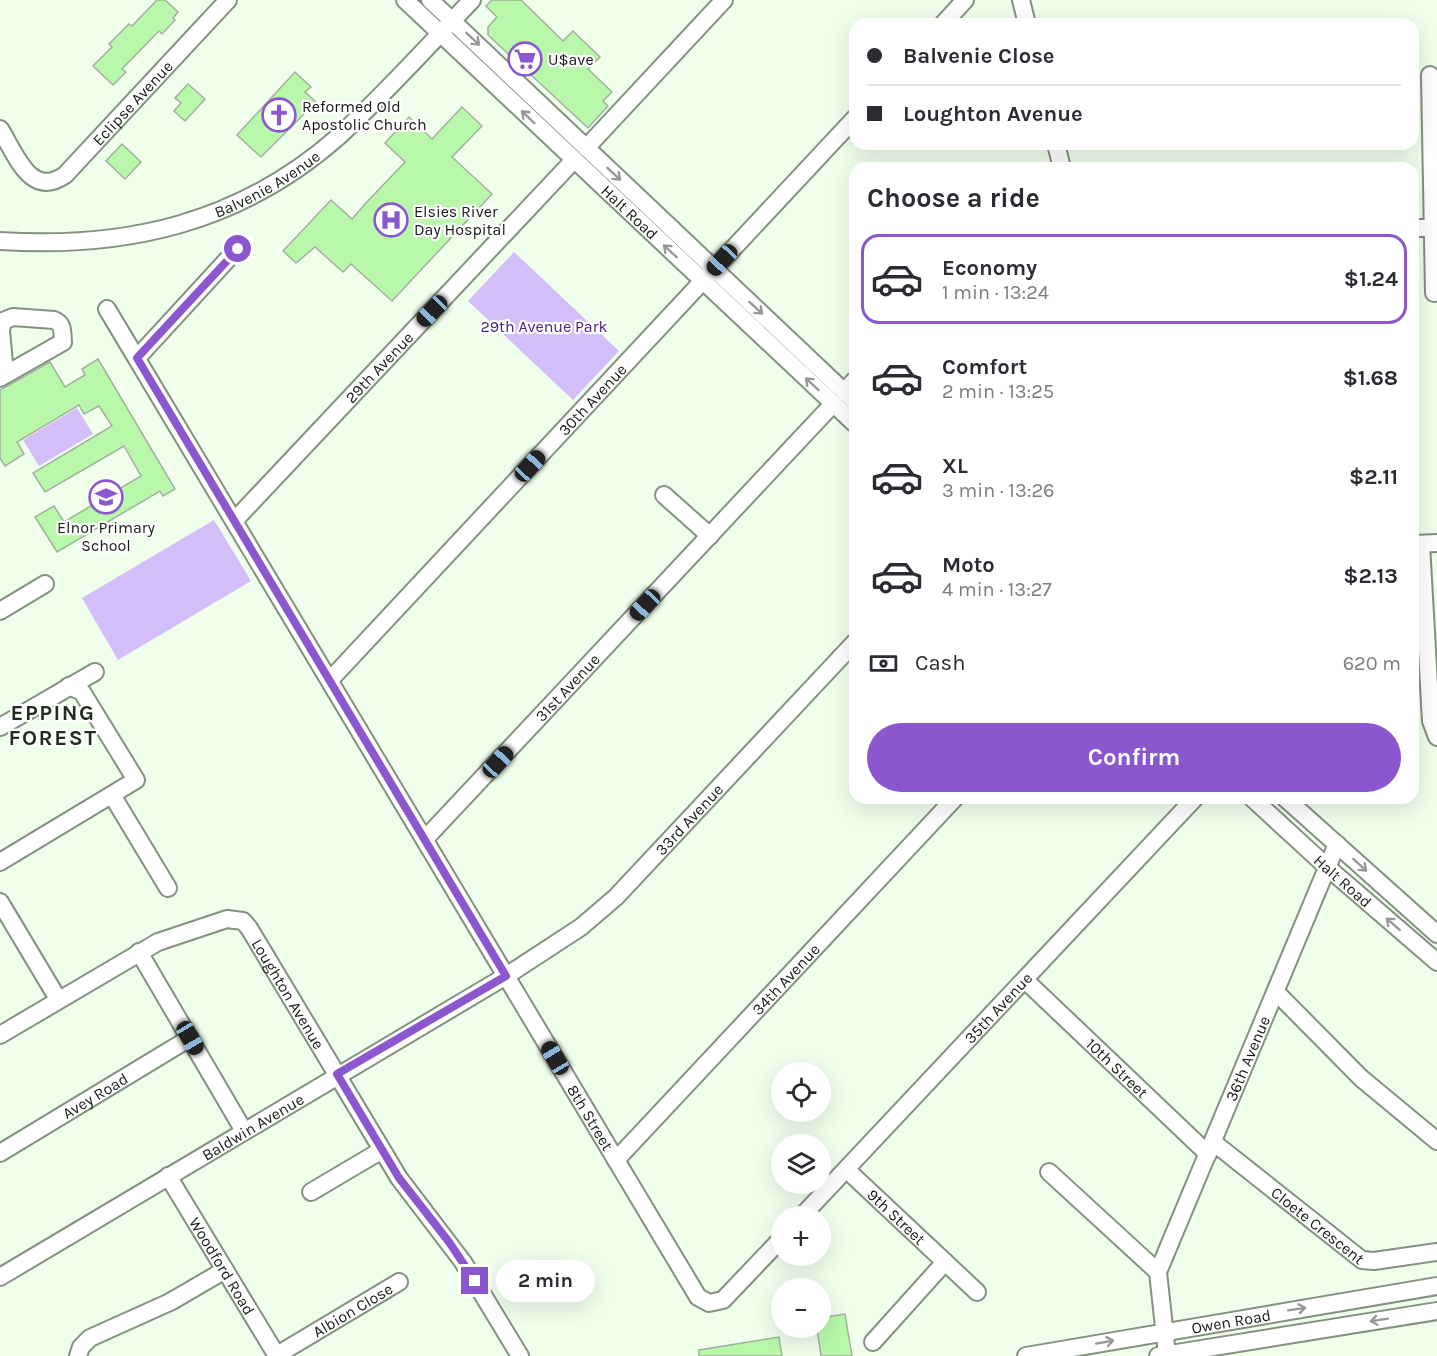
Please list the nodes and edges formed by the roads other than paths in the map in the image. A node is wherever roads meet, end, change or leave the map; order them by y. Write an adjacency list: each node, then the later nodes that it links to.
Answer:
1 (228, 0): 15 (street, Eclipse Avenue)
2 (405, 0): 11 (street, Halt Road)
3 (430, 0): 10 (street, Halt Road)
4 (472, 0): 10 (street, Balvenie Avenue)
5 (724, 0): 16 (street)
6 (965, 0): 8 (street)
7 (1021, 0): 9 (street)
8 (948, 18)
9 (1026, 18)
10 (452, 20): 11 (street, Balvenie Avenue); 16 (street, Halt Road, one-way to 16)
11 (440, 33): 17 (street, Halt Road, one-way to 11); 19 (street, Balvenie Avenue)
12 (1434, 75): 13 (street); 18 (street)
13 (1419, 76)
14 (849, 124): 21 (street, 30th Avenue)
15 (0, 129)
16 (586, 148): 21 (street, Halt Road, one-way to 21)
17 (573, 161): 22 (street, Halt Road, one-way to 17); 28 (street, 29th Avenue)
18 (1434, 228): 23 (street)
19 (0, 241)
20 (238, 249): 25 (street)
21 (713, 269): 22 (street, 30th Avenue); 26 (street, Halt Road, one-way to 26)
22 (702, 282): 26 (street, Halt Road, one-way to 22); 35 (street, 30th Avenue)
23 (1434, 293)
24 (107, 309): 25 (street, 8th Street)
25 (137, 358): 28 (street, 8th Street)
26 (847, 394): 29 (street, 31st Avenue)
27 (664, 495): 29 (street)
28 (235, 520): 35 (street, 8th Street)
29 (710, 536): 44 (street, 31st Avenue)
30 (1424, 544): 38 (street)
31 (45, 584): 32 (street)
32 (0, 611)
33 (849, 648): 53 (street, 33rd Avenue)
34 (95, 672): 36 (street)
35 (330, 680): 44 (street, 8th Street)
36 (69, 686): 37 (street); 39 (street)
37 (0, 727)
38 (1437, 737)
39 (112, 795): 46 (street); 48 (street)
40 (949, 804): 65 (street, 34th Avenue)
41 (1189, 804): 54 (street, 35th Avenue)
42 (1259, 804): 47 (street, Halt Road)
43 (1292, 804): 45 (street, Halt Road)
44 (425, 839): 53 (street, 8th Street)
45 (1337, 844): 47 (street, 36th Avenue); 50 (street, Halt Road, one-way to 50)
46 (0, 862)
47 (1327, 867): 52 (street, Halt Road, one-way to 47); 55 (street, 36th Avenue)
48 (168, 888)
49 (0, 902): 56 (street)
50 (1437, 934)
51 (139, 952): 56 (street, Loughton Avenue); 58 (street); 59 (street, Loughton Avenue)
52 (1437, 962)
53 (506, 976): 59 (street, Baldwin Avenue); 65 (street, 8th Street)
54 (1026, 981): 62 (street, 10th Street); 66 (street, 35th Avenue)
55 (1276, 992): 61 (street); 62 (street, 36th Avenue)
56 (58, 999): 57 (street, Loughton Avenue)
57 (0, 1035)
58 (190, 1038): 60 (street); 64 (street, Avey Road)
59 (337, 1074): 60 (street, Baldwin Avenue); 63 (street, Loughton Avenue)
60 (244, 1131): 68 (street, Baldwin Avenue)
61 (1437, 1141)
62 (1211, 1148): 72 (street, Cloete Crescent); 76 (street, 36th Avenue)
63 (382, 1150): 69 (street); 87 (street, Loughton Avenue)
64 (0, 1153)
65 (616, 1160): 71 (street, 8th Street)
66 (847, 1170): 70 (street, 35th Avenue); 74 (street, 9th Street)
67 (1049, 1172): 76 (street)
68 (168, 1176): 75 (street, Woodford Road); 77 (street, Baldwin Avenue)
69 (311, 1192)
70 (812, 1206)
71 (771, 1250)
72 (1437, 1252)
73 (0, 1257): 77 (street)
74 (945, 1262): 80 (street, 9th Street); 83 (street)
75 (225, 1270): 85 (street); 86 (street, Woodford Road)
76 (1158, 1272): 82 (street, 36th Avenue)
77 (4, 1275)
78 (399, 1282): 86 (street, Albion Close)
79 (1437, 1286): 82 (street, Owen Road, one-way to 79)
80 (977, 1292)
81 (1437, 1311): 84 (street, Owen Road, one-way to 84)
82 (1164, 1331): 84 (street, 36th Avenue); 88 (street, Owen Road, one-way to 82)
83 (873, 1342)
84 (1162, 1355)
85 (78, 1356)
86 (277, 1356)
87 (520, 1356)
88 (1026, 1356)

